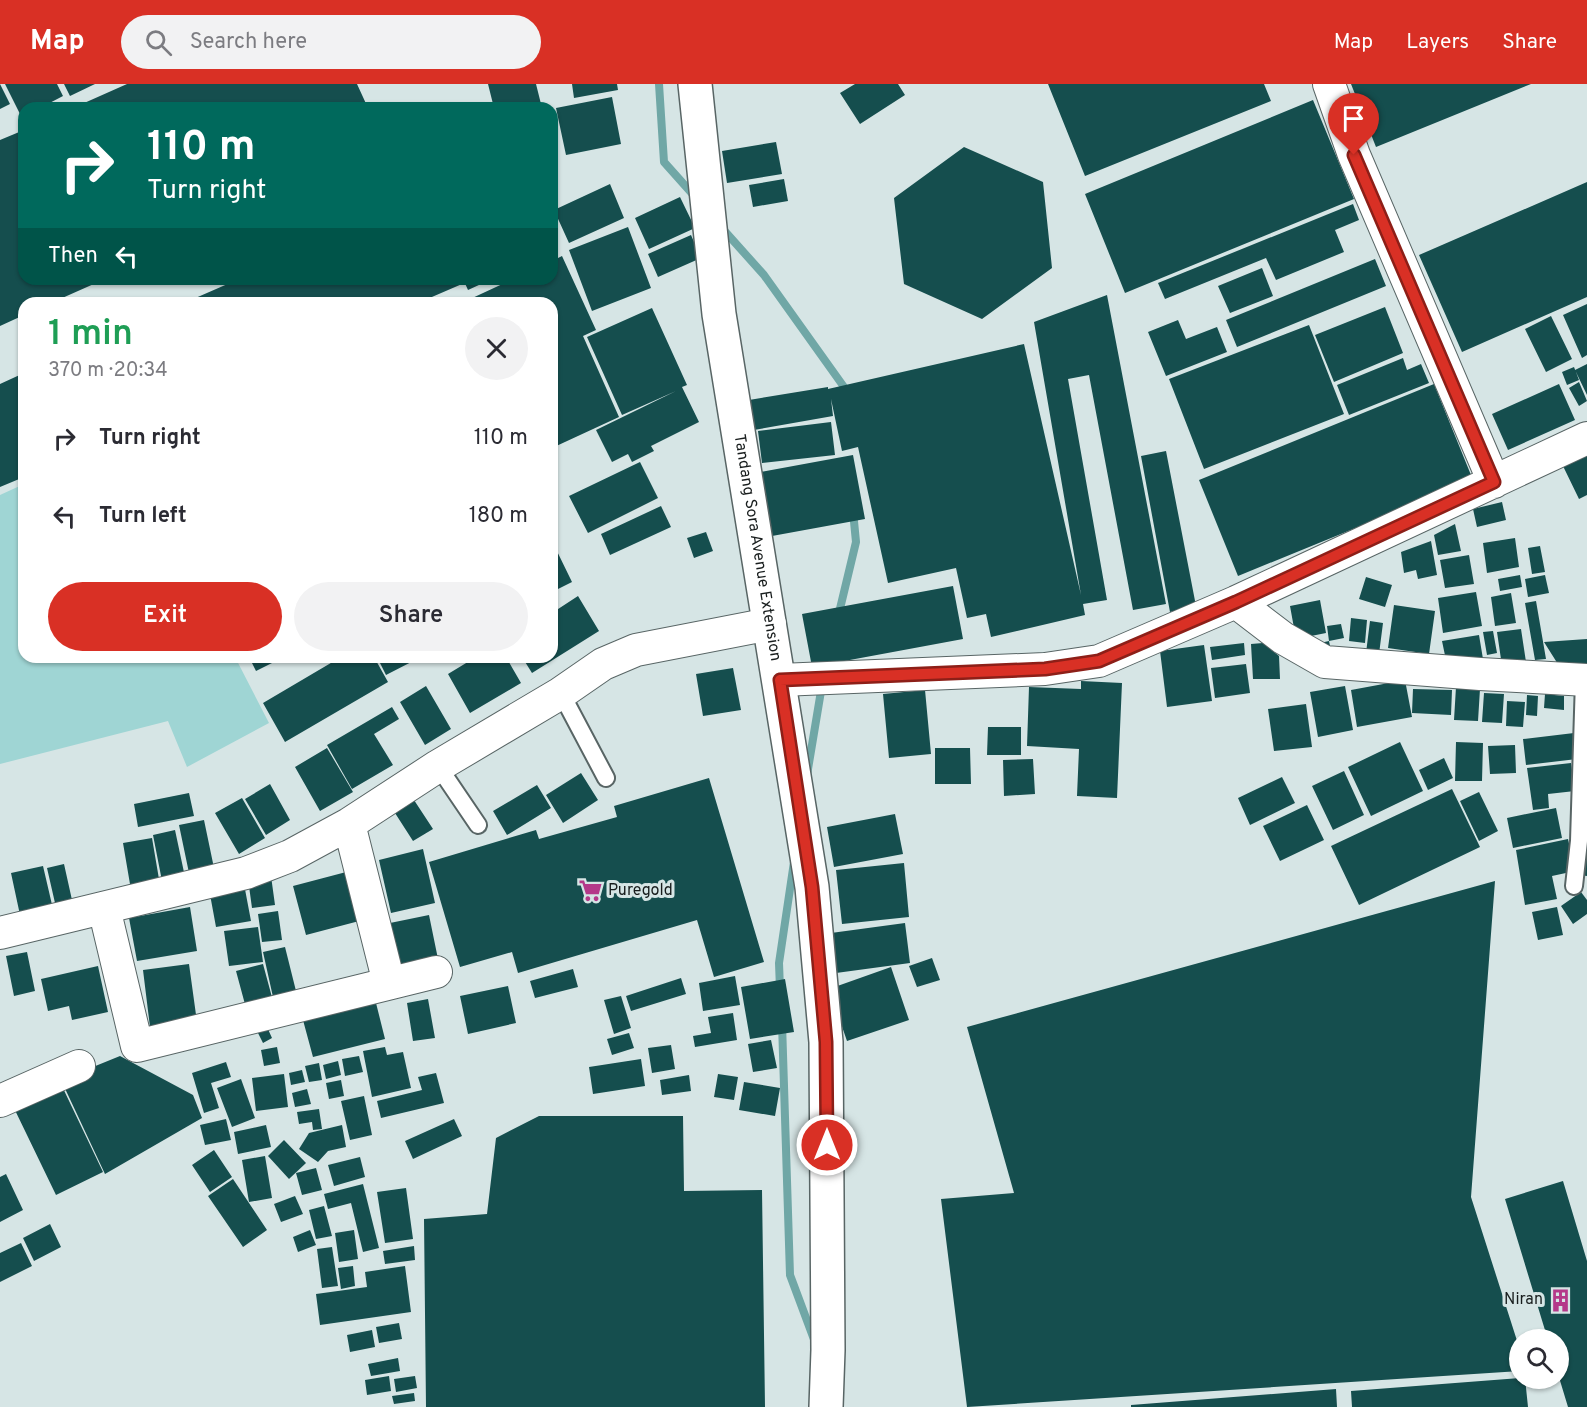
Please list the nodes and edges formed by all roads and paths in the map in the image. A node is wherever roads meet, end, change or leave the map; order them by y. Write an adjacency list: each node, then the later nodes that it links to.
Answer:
1 (695, 84): 6 (main road, Tandang Sora Avenue Extension)
2 (1329, 84): 4 (street)
3 (1587, 438): 4 (street)
4 (1494, 482): 5 (street)
5 (1236, 602): 7 (street); 8 (street)
6 (770, 624): 7 (main road, Tandang Sora Avenue Extension); 9 (street)
7 (780, 680): 21 (main road, Tandang Sora Avenue Extension)
8 (1585, 680): 14 (lane)
9 (561, 693): 10 (street); 11 (lane)
10 (438, 766): 12 (street); 13 (lane)
11 (606, 778)
12 (348, 824): 15 (street); 18 (street)
13 (478, 825)
14 (1574, 886)
15 (104, 908): 16 (street); 18 (street)
16 (0, 933)
17 (436, 972): 18 (street)
18 (389, 983)
19 (79, 1066): 20 (street)
20 (0, 1101)
21 (826, 1407)

